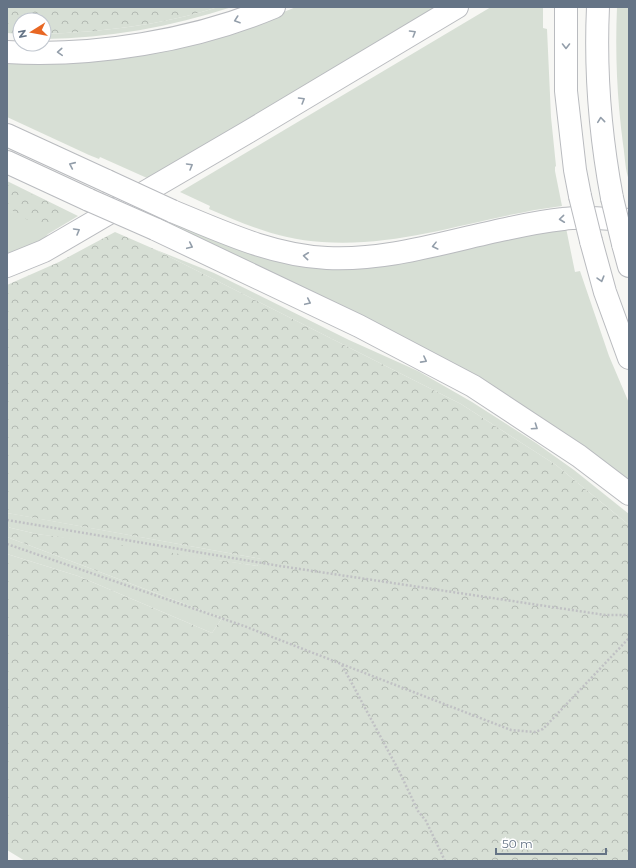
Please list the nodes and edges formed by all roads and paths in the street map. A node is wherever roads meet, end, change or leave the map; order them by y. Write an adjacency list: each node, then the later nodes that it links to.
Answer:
1 (274, 7): 5 (highway, one-way to 5)
2 (457, 7): 9 (highway, one-way to 2)
3 (566, 7): 11 (highway, one-way to 11, bridge)
4 (598, 7): 10 (highway, one-way to 4, bridge)
5 (7, 52)
6 (7, 135): 8 (highway, one-way to 6, bridge)
7 (7, 162): 12 (highway, one-way to 12, bridge)
8 (629, 220)
9 (7, 266)
10 (629, 266)
11 (629, 358)
12 (629, 494)
13 (7, 520): 15 (path)
14 (7, 544): 17 (path)
15 (629, 615)
16 (629, 638): 17 (path)
17 (342, 665): 18 (path)
18 (445, 861)

